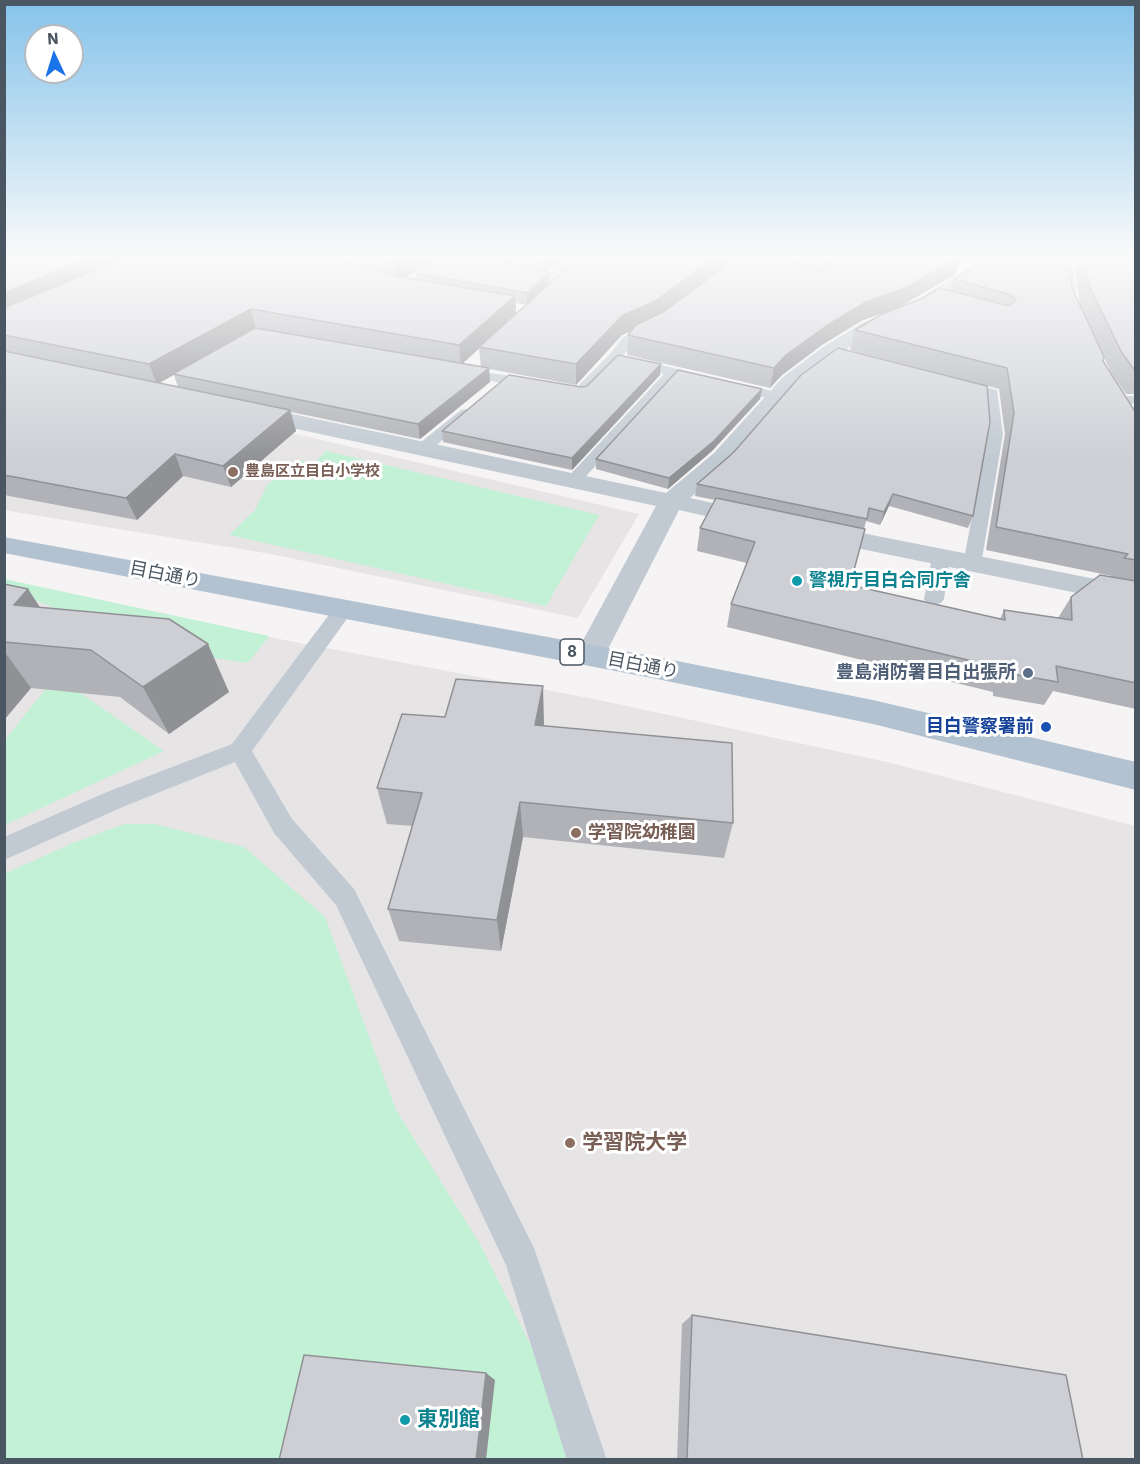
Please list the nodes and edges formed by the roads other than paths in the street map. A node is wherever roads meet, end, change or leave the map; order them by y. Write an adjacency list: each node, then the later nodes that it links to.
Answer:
1 (661, 324): 5 (lane)
2 (876, 324): 3 (street)
3 (830, 351): 4 (lane); 11 (street)
4 (854, 357)
5 (614, 358): 7 (lane); 8 (lane)
6 (442, 368): 8 (lane)
7 (673, 372): 11 (lane); 16 (lane)
8 (506, 379): 15 (lane)
9 (946, 381): 20 (lane)
10 (1105, 381): 12 (street)
11 (776, 396): 17 (street)
12 (1126, 400): 14 (street)
13 (228, 407): 15 (street)
14 (1131, 424)
15 (422, 448): 16 (street)
16 (573, 481): 17 (street)
17 (671, 501): 19 (street); 24 (street)
18 (4, 545): 23 (main road, 目白通り / 8)
19 (941, 558): 20 (street); 22 (lane)
20 (972, 565): 21 (street)
21 (1136, 596)
22 (934, 598)
23 (344, 609): 24 (main road, 目白通り / 8); 25 (lane)
24 (590, 655): 26 (main road, 目白通り / 8)
25 (240, 750): 27 (lane); 28 (lane)
26 (1136, 777)
27 (4, 849)
28 (587, 1460)

